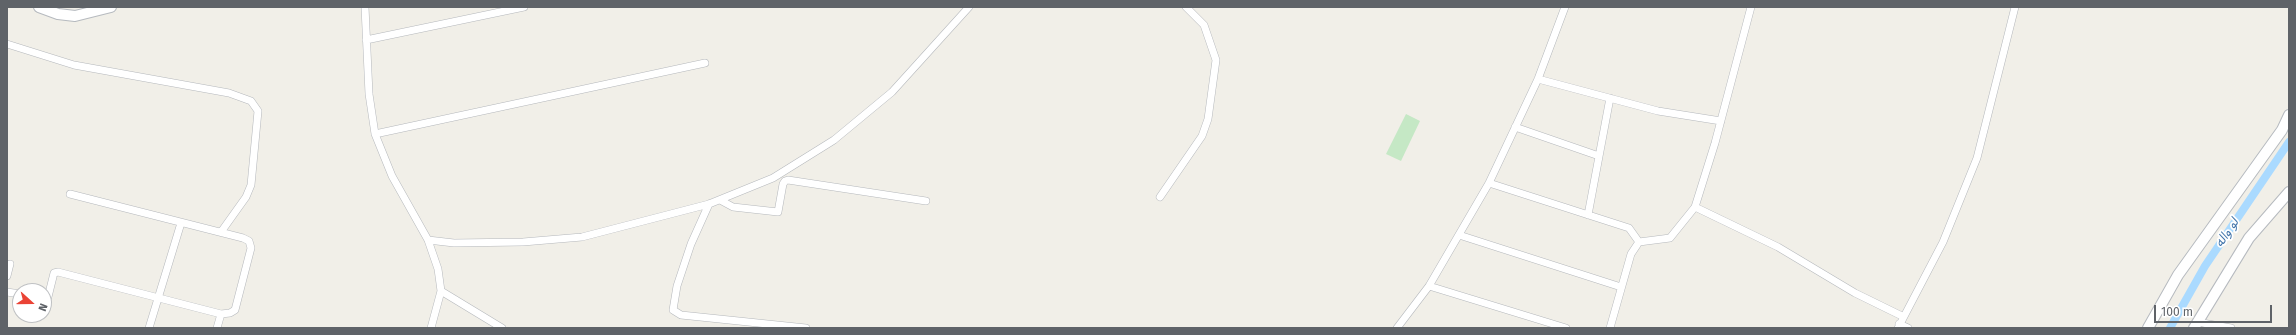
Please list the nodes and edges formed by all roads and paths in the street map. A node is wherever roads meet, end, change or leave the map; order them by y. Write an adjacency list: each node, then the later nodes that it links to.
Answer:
1 (39, 7): 10 (street)
2 (111, 7): 10 (street)
3 (365, 7): 11 (street)
4 (524, 7): 11 (street)
5 (969, 7): 25 (street)
6 (1186, 7): 24 (street)
7 (1566, 7): 14 (street)
8 (1751, 7): 17 (street)
9 (2015, 7): 43 (street)
10 (92, 9)
11 (366, 40): 19 (street)
12 (7, 44): 31 (street)
13 (705, 63): 19 (street)
14 (1538, 79): 15 (street); 18 (street)
15 (1610, 98): 17 (street); 20 (street)
16 (2289, 115): 56 (street)
17 (1721, 121): 28 (street)
18 (1515, 127): 20 (street); 21 (street)
19 (375, 134): 33 (street)
20 (1599, 156): 29 (street)
21 (1489, 183): 29 (street); 32 (street)
22 (2289, 192): 44 (street)
23 (70, 194): 30 (street)
24 (1160, 197)
25 (720, 200): 26 (street); 27 (street)
26 (926, 200)
27 (709, 204): 33 (street); 46 (street)
28 (1695, 207): 34 (street); 43 (street)
29 (1588, 215): 34 (street)
30 (181, 223): 31 (street); 41 (street)
31 (221, 232): 42 (street)
32 (1459, 235): 38 (street); 39 (street)
33 (428, 240): 40 (street)
34 (1639, 242): 39 (street)
35 (10, 264): 36 (street)
36 (7, 276)
37 (52, 284): 41 (street)
38 (1429, 286): 52 (street); 53 (street)
39 (1621, 287): 54 (street)
40 (441, 291): 49 (street); 50 (street)
41 (158, 298): 42 (street); 47 (street)
42 (221, 314): 48 (street)
43 (1902, 316): 45 (street)
44 (2195, 325): 57 (street)
45 (1898, 326): 55 (street)
46 (786, 327): 51 (street)
47 (149, 328)
48 (217, 328)
49 (431, 328)
50 (502, 328)
51 (806, 328)
52 (1396, 328)
53 (1566, 328)
54 (1610, 328)
55 (1908, 328)
56 (2148, 328)
57 (2231, 328)

